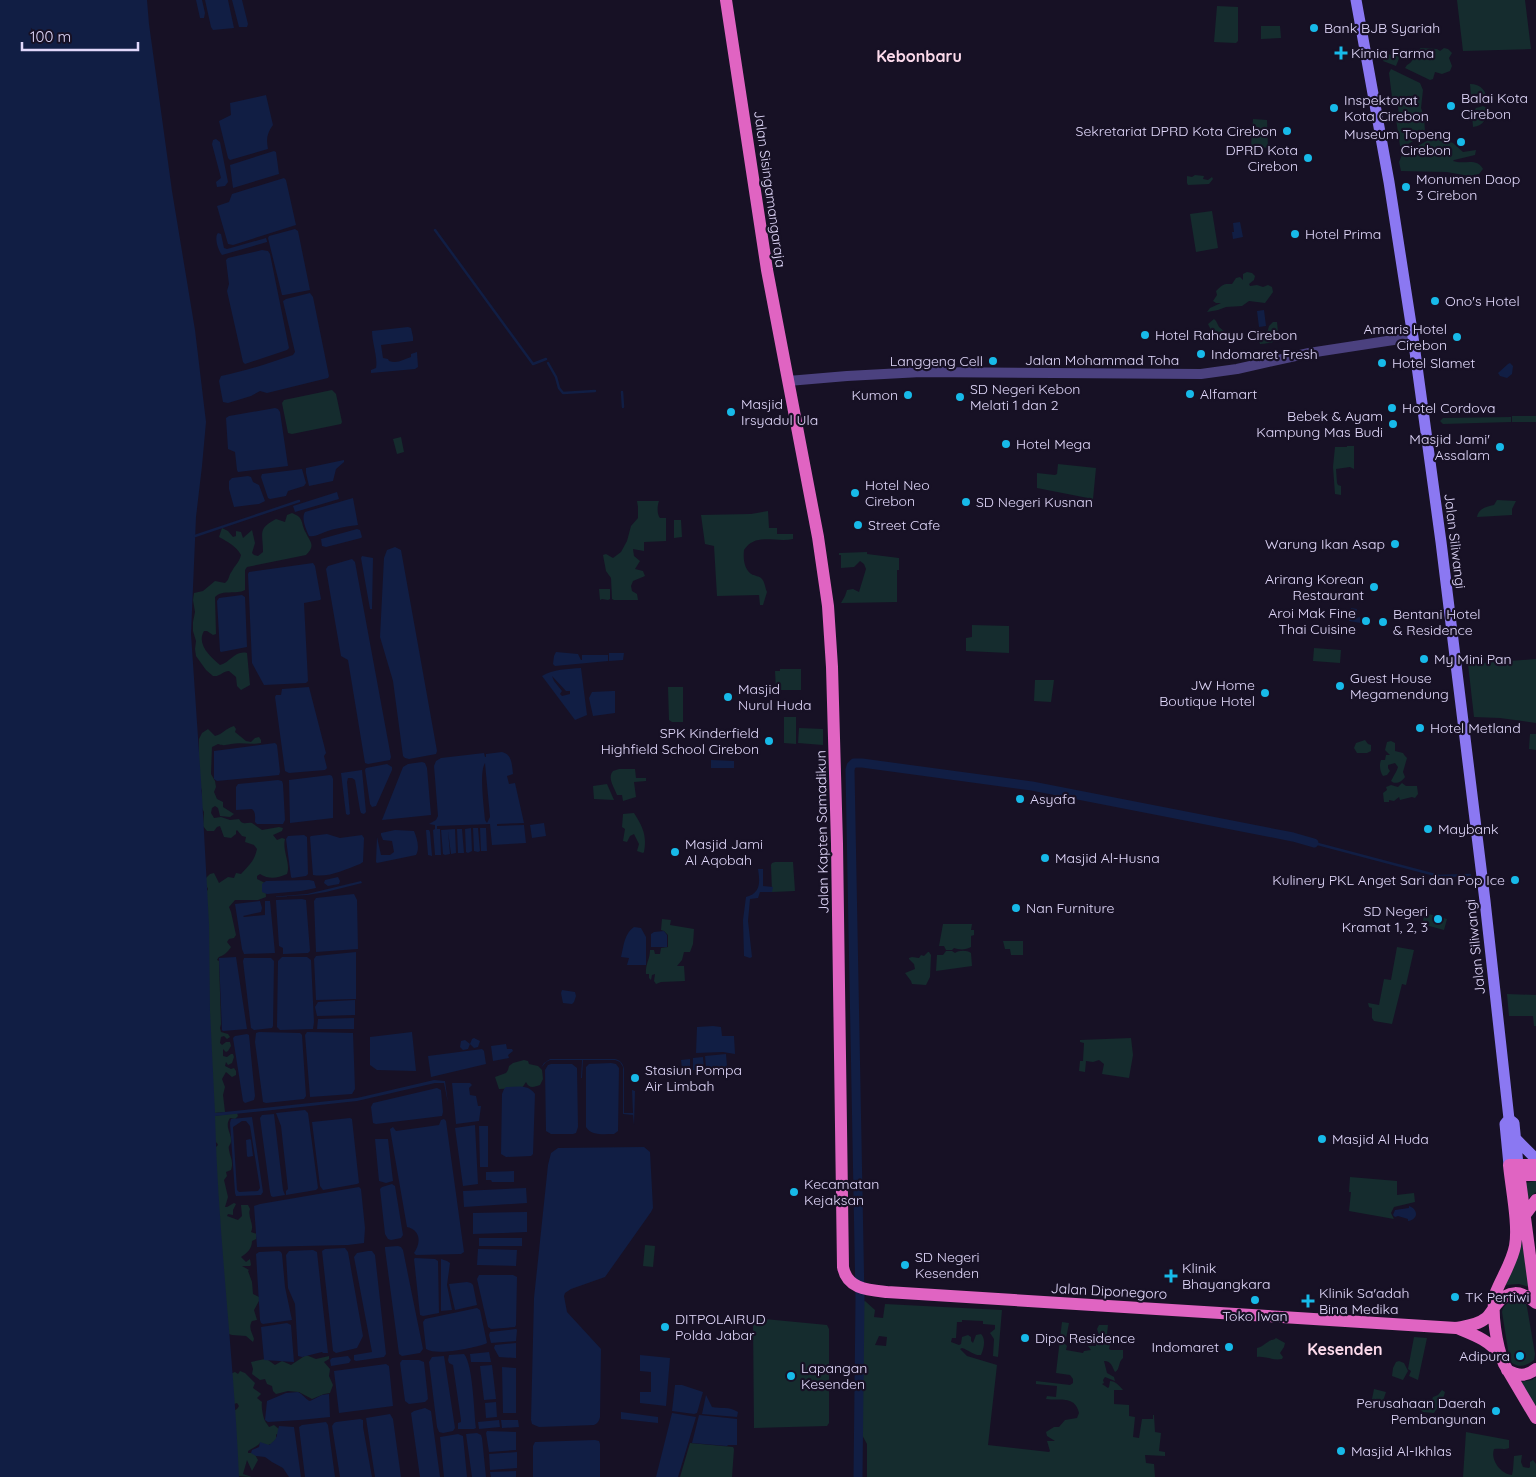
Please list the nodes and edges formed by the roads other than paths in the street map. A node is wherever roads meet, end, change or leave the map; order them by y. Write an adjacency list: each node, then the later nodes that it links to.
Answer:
1 (726, 0): 4 (highway, Jalan Sisingamangaraja)
2 (1356, 0): 3 (main road, Jalan Siliwangi)
3 (1413, 337): 4 (street, Jalan Mohammad Toha); 5 (main road, Jalan Siliwangi)
4 (788, 381): 13 (highway, Jalan Kapten Samadikun)
5 (1509, 1119): 6 (main road, Jalan Siliwangi); 9 (main road, Jalan Siliwangi)
6 (1516, 1139): 7 (main road); 9 (main road, Jalan Siliwangi)
7 (1536, 1159)
8 (1536, 1166): 9 (highway)
9 (1514, 1170): 10 (highway); 12 (highway, Jalan Siliwangi); 15 (highway, Jalan Siliwangi)
10 (1536, 1175)
11 (1536, 1200): 12 (highway)
12 (1525, 1215): 14 (highway, Jalan Siliwangi)
13 (858, 1287): 16 (highway, Jalan Diponegoro)
14 (1536, 1302): 15 (highway)
15 (1493, 1309): 16 (highway); 17 (highway, Jalan Siliwangi)
16 (1456, 1328): 17 (highway)
17 (1500, 1356): 19 (highway, Jalan Siliwangi)
18 (1536, 1369): 19 (highway)
19 (1507, 1370): 20 (highway, Jalan Siliwangi)
20 (1536, 1418)

